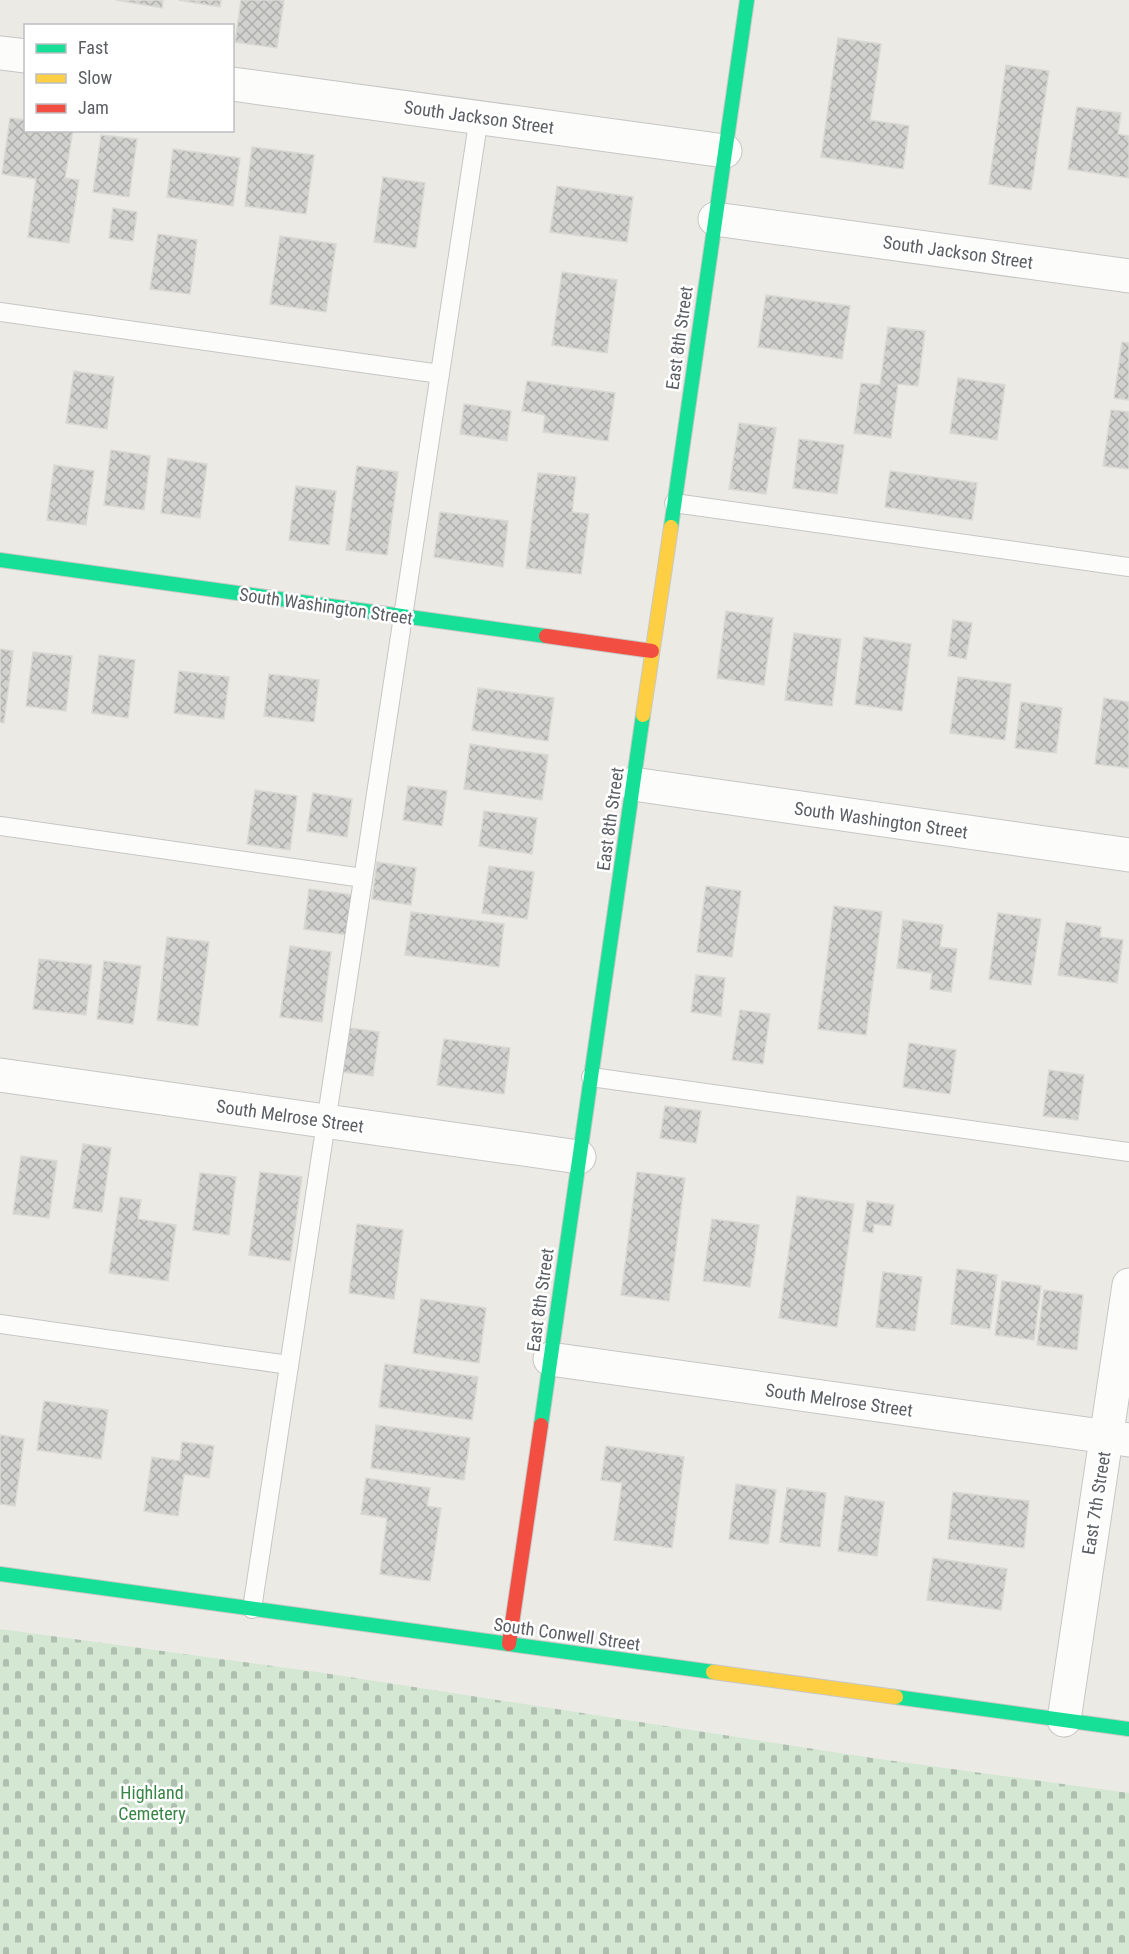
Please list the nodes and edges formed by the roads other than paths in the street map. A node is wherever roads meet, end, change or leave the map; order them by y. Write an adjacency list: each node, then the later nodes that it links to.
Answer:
1 (747, 0): 6 (street, East 8th Street)
2 (0, 53): 3 (street)
3 (24, 56)
4 (234, 84): 5 (street, South Jackson Street)
5 (479, 117): 6 (street, South Jackson Street); 10 (lane)
6 (725, 151): 7 (street, East 8th Street)
7 (715, 219): 8 (street, South Jackson Street); 11 (street, East 8th Street)
8 (1129, 276)
9 (0, 312): 10 (lane)
10 (440, 374): 14 (lane)
11 (674, 503): 13 (lane); 15 (street, East 8th Street)
12 (0, 560): 14 (street, South Washington Street)
13 (1129, 567)
14 (402, 616): 15 (street, South Washington Street); 19 (lane)
15 (652, 651): 16 (street, East 8th Street)
16 (633, 784): 18 (street, South Washington Street); 21 (street, East 8th Street)
17 (0, 826): 19 (lane)
18 (1129, 855)
19 (363, 878): 22 (lane)
20 (0, 1075): 22 (street, South Melrose Street)
21 (591, 1077): 23 (lane); 24 (street, East 8th Street)
22 (326, 1122): 24 (street, South Melrose Street); 28 (lane)
23 (1129, 1152)
24 (579, 1157): 27 (street, East 8th Street)
25 (1129, 1286): 29 (street, East 7th Street)
26 (0, 1324): 28 (lane)
27 (550, 1359): 29 (street, South Melrose Street); 32 (street, East 8th Street)
28 (289, 1365): 31 (lane)
29 (1118, 1439): 33 (street, East 7th Street)
30 (0, 1574): 31 (street, South Conwell Street)
31 (252, 1609): 32 (street, South Conwell Street)
32 (509, 1644): 33 (street, South Conwell Street)
33 (1064, 1720): 34 (street, South Conwell Street)
34 (1129, 1729)

